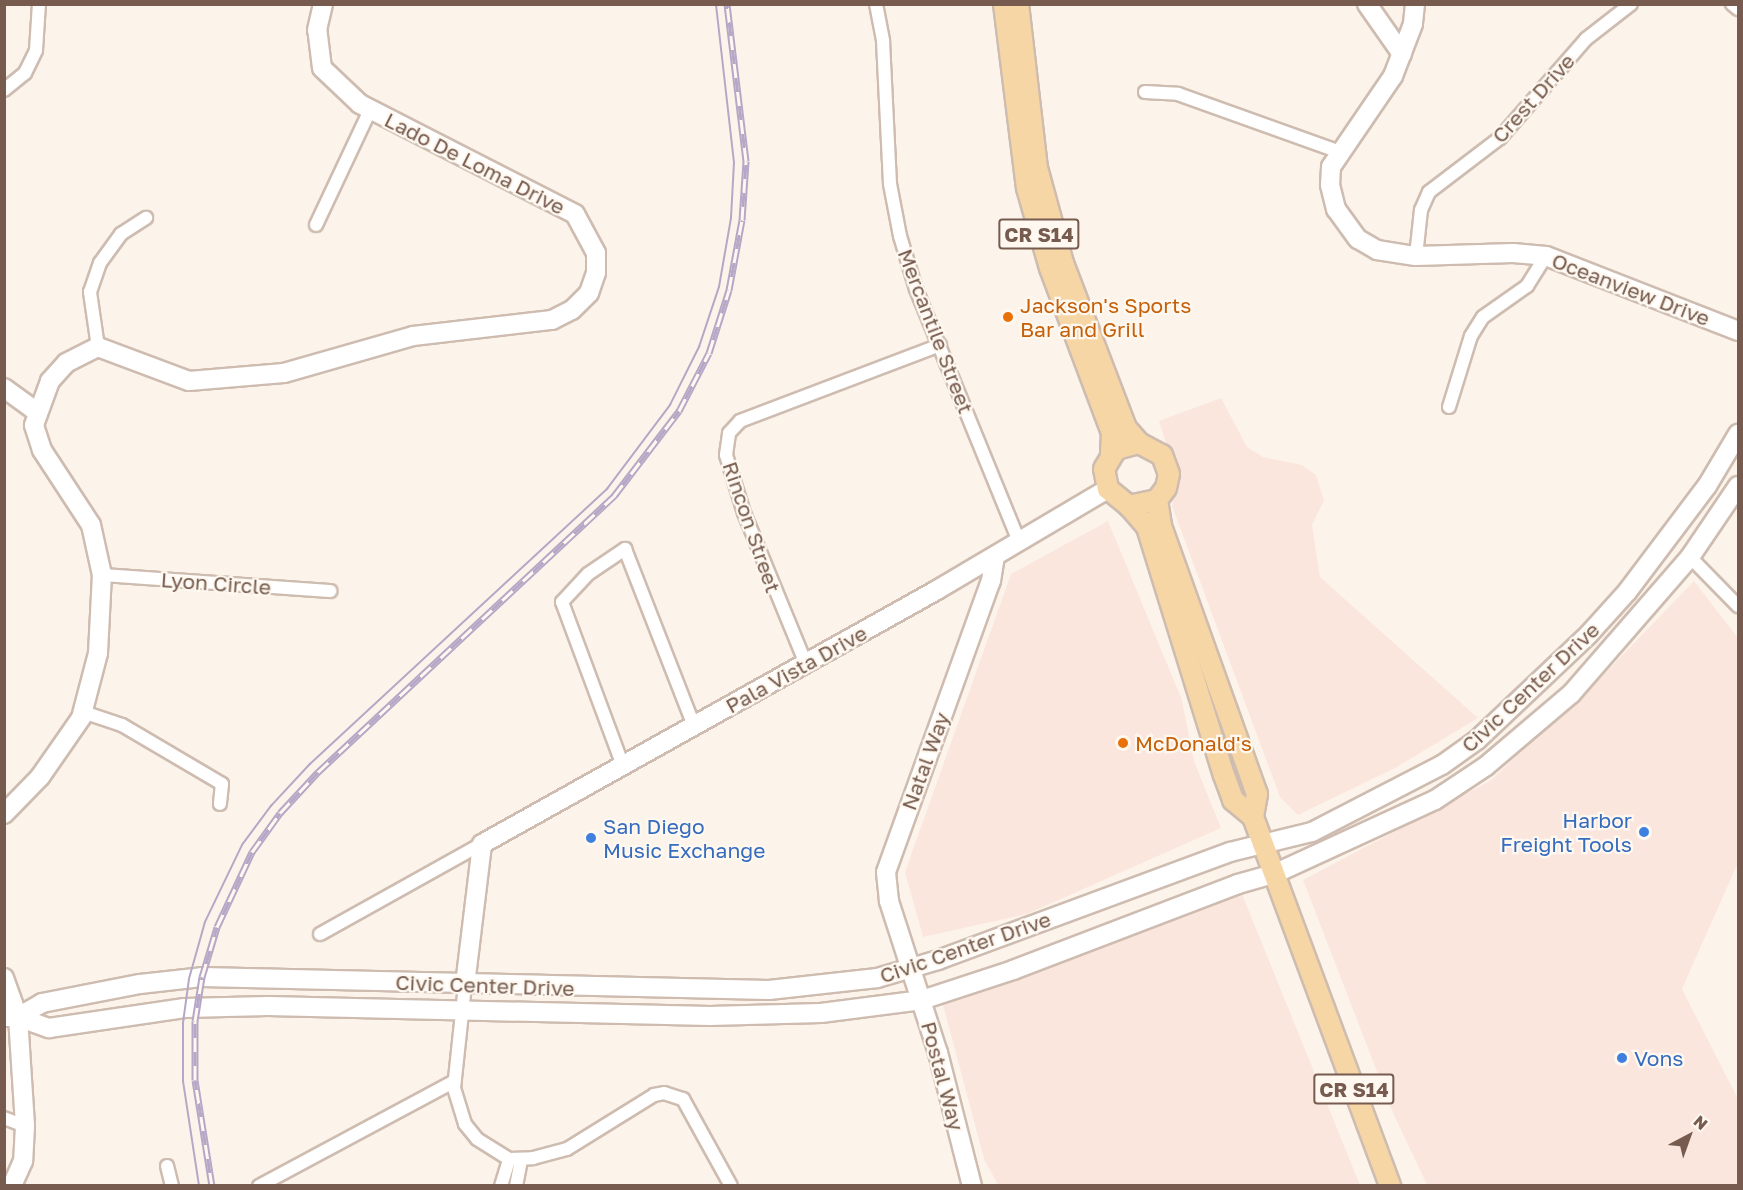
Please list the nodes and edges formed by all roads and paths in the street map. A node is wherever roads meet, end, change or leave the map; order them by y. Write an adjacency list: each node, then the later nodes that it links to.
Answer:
1 (39, 4): 12 (street)
2 (323, 4): 14 (street, Lado De Loma Drive)
3 (876, 4): 21 (street, Mercantile Street)
4 (1004, 4): 28 (main road, CR S14)
5 (1018, 4): 27 (main road, CR S14)
6 (1367, 4): 11 (street)
7 (1415, 4): 11 (street, Oceanview Drive)
8 (1631, 4): 18 (street, Crest Drive)
9 (1732, 4): 10 (street)
10 (1738, 9)
11 (1402, 54): 15 (street, Oceanview Drive)
12 (4, 90)
13 (1145, 92): 15 (street)
14 (370, 110): 17 (street); 22 (street, Lado De Loma Drive)
15 (1340, 152): 18 (street, Oceanview Drive)
16 (146, 218): 22 (street)
17 (316, 225)
18 (1416, 256): 19 (street, Oceanview Drive)
19 (1546, 256): 20 (street, Oceanview Drive); 24 (street)
20 (1738, 331)
21 (940, 345): 34 (street, Mercantile Street); 40 (street, Rincon Street)
22 (98, 347): 25 (street)
23 (4, 388): 25 (street)
24 (1449, 407)
25 (37, 411): 37 (street)
26 (1738, 434): 29 (street, Civic Center Drive)
27 (1139, 443): 28 (main road); 32 (main road, CR S14)
28 (1111, 454): 31 (main road, CR S14)
29 (1707, 486): 36 (street); 47 (street, Civic Center Drive)
30 (1738, 486): 36 (street, Civic Center Drive)
31 (1108, 489): 33 (main road, CR S14); 34 (street, Pala Vista Drive)
32 (1157, 500): 33 (main road); 46 (main road, CR S14)
33 (1128, 506): 46 (main road, CR S14)
34 (1019, 542): 35 (street, Pala Vista Drive)
35 (995, 556): 40 (street, Pala Vista Drive); 51 (street, Natal Way)
36 (1690, 557): 39 (street); 49 (street, Civic Center Drive)
37 (102, 575): 38 (street, Lyon Circle); 41 (street)
38 (330, 591)
39 (1738, 606)
40 (806, 664): 42 (street, Pala Vista Drive)
41 (83, 712): 44 (street); 45 (street)
42 (694, 726): 43 (street, Pala Vista Drive); 43 (street)
43 (623, 766): 48 (street, Pala Vista Drive)
44 (220, 804)
45 (4, 814)
46 (1253, 817): 47 (main road, CR S14)
47 (1263, 843): 49 (main road, CR S14); 51 (street, Civic Center Drive)
48 (482, 844): 50 (street, Pala Vista Drive); 53 (street)
49 (1274, 874): 54 (street, Civic Center Drive); 69 (main road, CR S14)
50 (320, 934)
51 (912, 966): 53 (street, Civic Center Drive); 54 (street, Postal Way)
52 (4, 978): 56 (street)
53 (465, 985): 55 (street); 56 (street, Civic Center Drive)
54 (922, 1000): 55 (street, Civic Center Drive); 68 (street, Postal Way)
55 (462, 1009): 56 (street, Civic Center Drive); 57 (street)
56 (11, 1017): 59 (street)
57 (455, 1081): 60 (street); 64 (street)
58 (4, 1118): 59 (street)
59 (25, 1126): 62 (street)
60 (515, 1159): 65 (street); 66 (street); 67 (street)
61 (167, 1166): 63 (street)
62 (12, 1185)
63 (172, 1185)
64 (259, 1185)
65 (501, 1185)
66 (516, 1185)
67 (730, 1185)
68 (972, 1185)
69 (1390, 1185)

